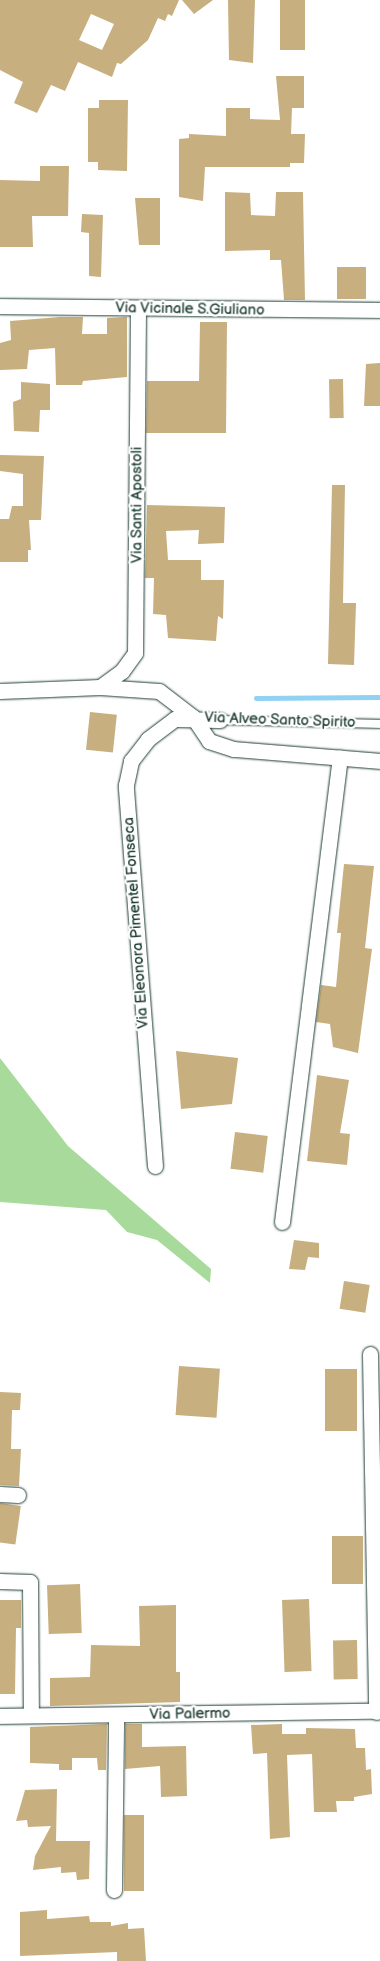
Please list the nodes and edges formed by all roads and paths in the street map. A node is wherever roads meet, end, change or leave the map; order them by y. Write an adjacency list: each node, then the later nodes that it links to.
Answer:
1 (0, 306): 2 (street, Via Vicinale S.Giuliano)
2 (138, 308): 3 (street, Via Vicinale S.Giuliano); 4 (street, Via Santi Apostoli)
3 (380, 310)
4 (100, 687): 5 (street, Via Alveo Santo Spirito); 6 (street, Via Alveo Santo Spirito)
5 (0, 691)
6 (194, 717): 7 (street, Via Alveo Santo Spirito); 9 (street); 11 (street, Via Eleonora Pimentel Fonseca)
7 (220, 720): 8 (lane, Via Alveo Santo Spirito)
8 (380, 724)
9 (340, 758): 10 (street); 12 (street)
10 (380, 761)
11 (155, 1166)
12 (282, 1222)
13 (370, 1354): 17 (street)
14 (0, 1494): 15 (street)
15 (18, 1495)
16 (0, 1581): 18 (street)
17 (378, 1711): 19 (street, Via Palermo)
18 (31, 1715): 19 (street, Via Palermo); 20 (street, Via Palermo)
19 (116, 1715): 21 (street)
20 (0, 1716)
21 (114, 1890)

